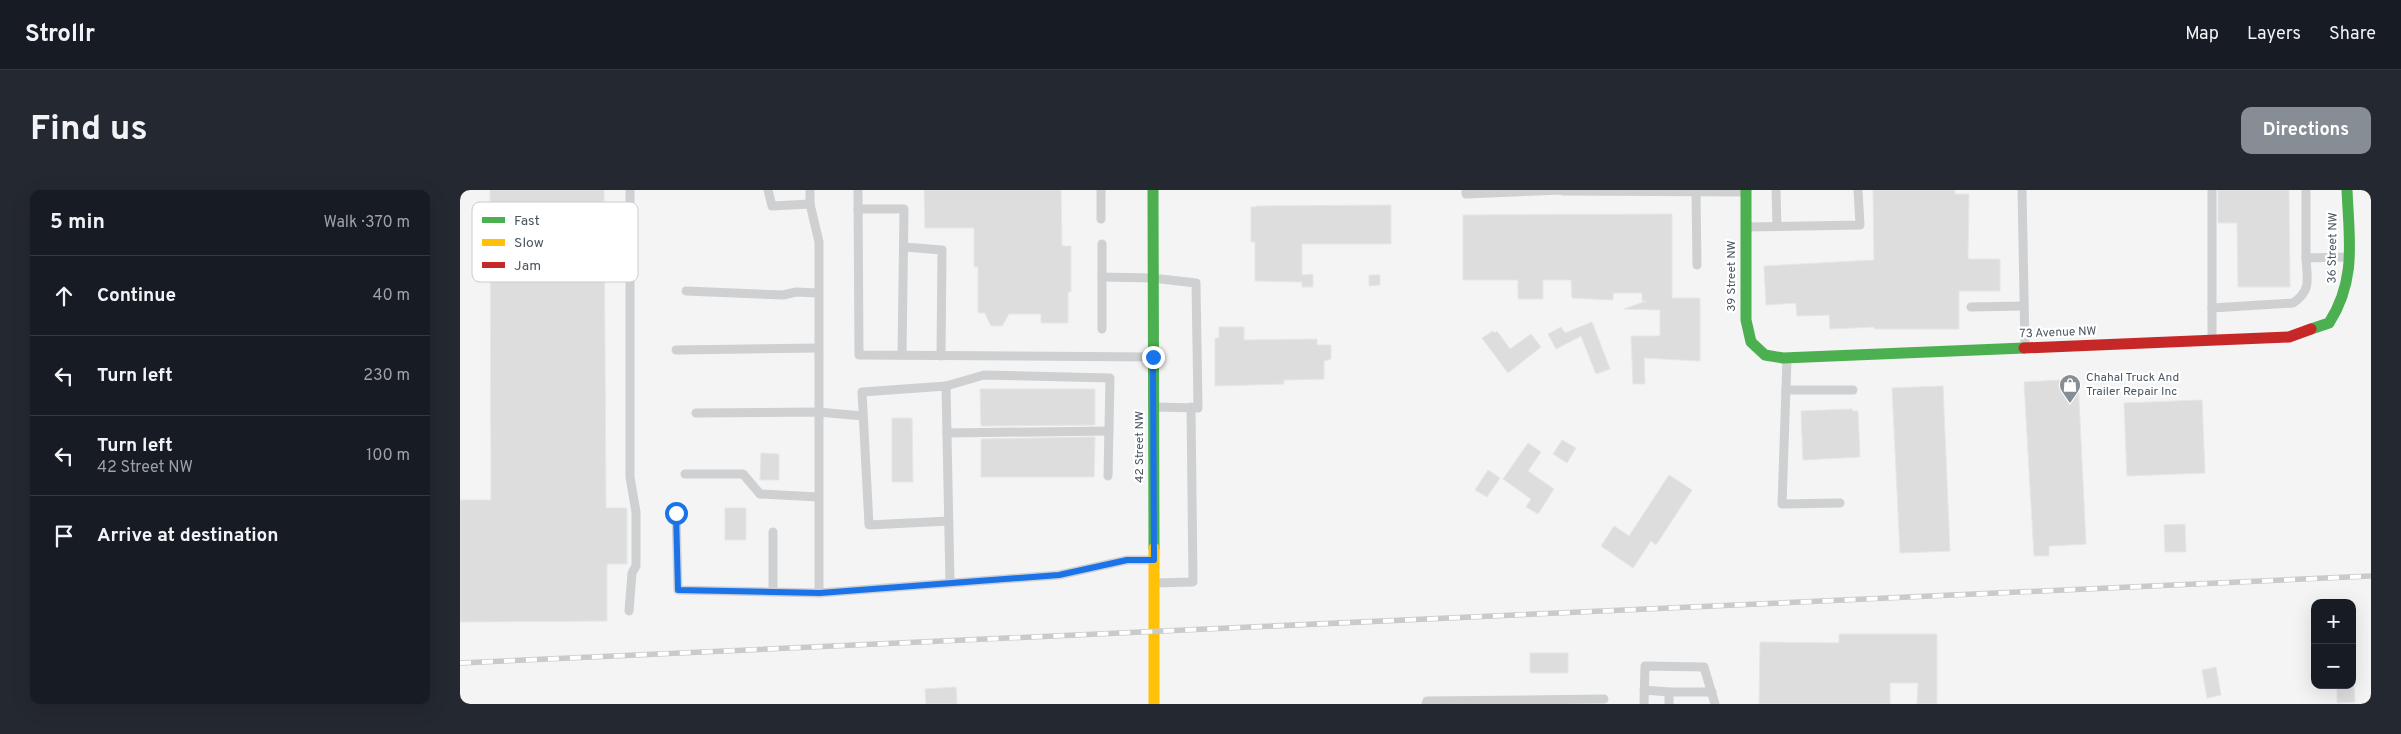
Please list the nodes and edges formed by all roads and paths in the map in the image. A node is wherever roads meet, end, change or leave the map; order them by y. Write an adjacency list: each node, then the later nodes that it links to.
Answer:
1 (768, 190): 16 (lane)
2 (810, 190): 16 (lane)
3 (858, 190): 17 (lane)
4 (1101, 190): 18 (lane)
5 (1153, 190): 27 (street, 42 Street NW)
6 (1466, 190): 7 (lane)
7 (1563, 190): 15 (lane)
8 (1776, 190): 19 (lane)
9 (1858, 190): 19 (lane)
10 (2022, 190): 32 (lane)
11 (2212, 190): 34 (lane)
12 (2306, 190): 24 (lane)
13 (2347, 190): 23 (street, 36 Street NW)
14 (1746, 191): 15 (lane); 20 (street, 39 Street NW)
15 (1696, 192): 25 (lane)
16 (810, 204): 30 (lane)
17 (858, 209): 22 (lane); 40 (lane)
18 (1101, 219)
19 (1777, 226): 20 (lane)
20 (1746, 227): 41 (street, 39 Street NW)
21 (1102, 244): 26 (lane)
22 (904, 247): 40 (lane); 42 (lane)
23 (2348, 257): 24 (lane); 31 (street, 36 Street NW)
24 (2306, 258): 34 (lane)
25 (1697, 265)
26 (1102, 278): 27 (lane); 35 (lane)
27 (1152, 278): 43 (street, 42 Street NW); 49 (lane)
28 (630, 282): 67 (lane)
29 (686, 291): 30 (lane)
30 (818, 292): 37 (lane)
31 (2340, 305): 36 (street, 73 Avenue NW)
32 (2023, 306): 33 (lane); 38 (lane)
33 (1971, 307)
34 (2212, 308): 36 (lane)
35 (1102, 329)
36 (2212, 340): 38 (street, 73 Avenue NW)
37 (818, 348): 39 (lane); 50 (lane)
38 (2025, 348): 44 (street, 73 Avenue NW)
39 (676, 350)
40 (902, 355): 42 (lane)
41 (1765, 355): 44 (street, 73 Avenue NW)
42 (941, 356): 43 (lane)
43 (1153, 357): 48 (street, 42 Street NW)
44 (1787, 358): 46 (lane)
45 (946, 386): 52 (lane); 53 (lane); 54 (lane)
46 (1786, 390): 47 (lane); 58 (lane)
47 (1853, 390)
48 (1153, 407): 49 (lane); 62 (street, 42 Street NW)
49 (1191, 407): 64 (lane)
50 (818, 412): 51 (lane); 52 (lane); 57 (lane)
51 (696, 413)
52 (863, 416): 60 (lane)
53 (1109, 431): 54 (lane); 56 (lane)
54 (947, 433): 60 (lane)
55 (685, 474): 57 (lane)
56 (1108, 476)
57 (818, 497): 66 (lane)
58 (1840, 503)
59 (676, 513): 65 (lane)
60 (949, 521): 63 (lane)
61 (773, 532): 65 (lane)
62 (1154, 560): 63 (lane); 64 (street, 42 Street NW)
63 (950, 583): 66 (lane)
64 (1154, 583): 73 (street, 42 Street NW)
65 (773, 592): 66 (lane)
66 (820, 593)
67 (629, 612)
68 (1644, 690): 69 (lane); 70 (lane); 75 (lane)
69 (1669, 692): 70 (lane); 76 (lane)
70 (1712, 692): 77 (lane)
71 (1604, 699): 72 (lane)
72 (1536, 702): 74 (lane)
73 (1154, 704)
74 (1426, 704)
75 (1644, 704)
76 (1669, 704)
77 (1715, 704)

